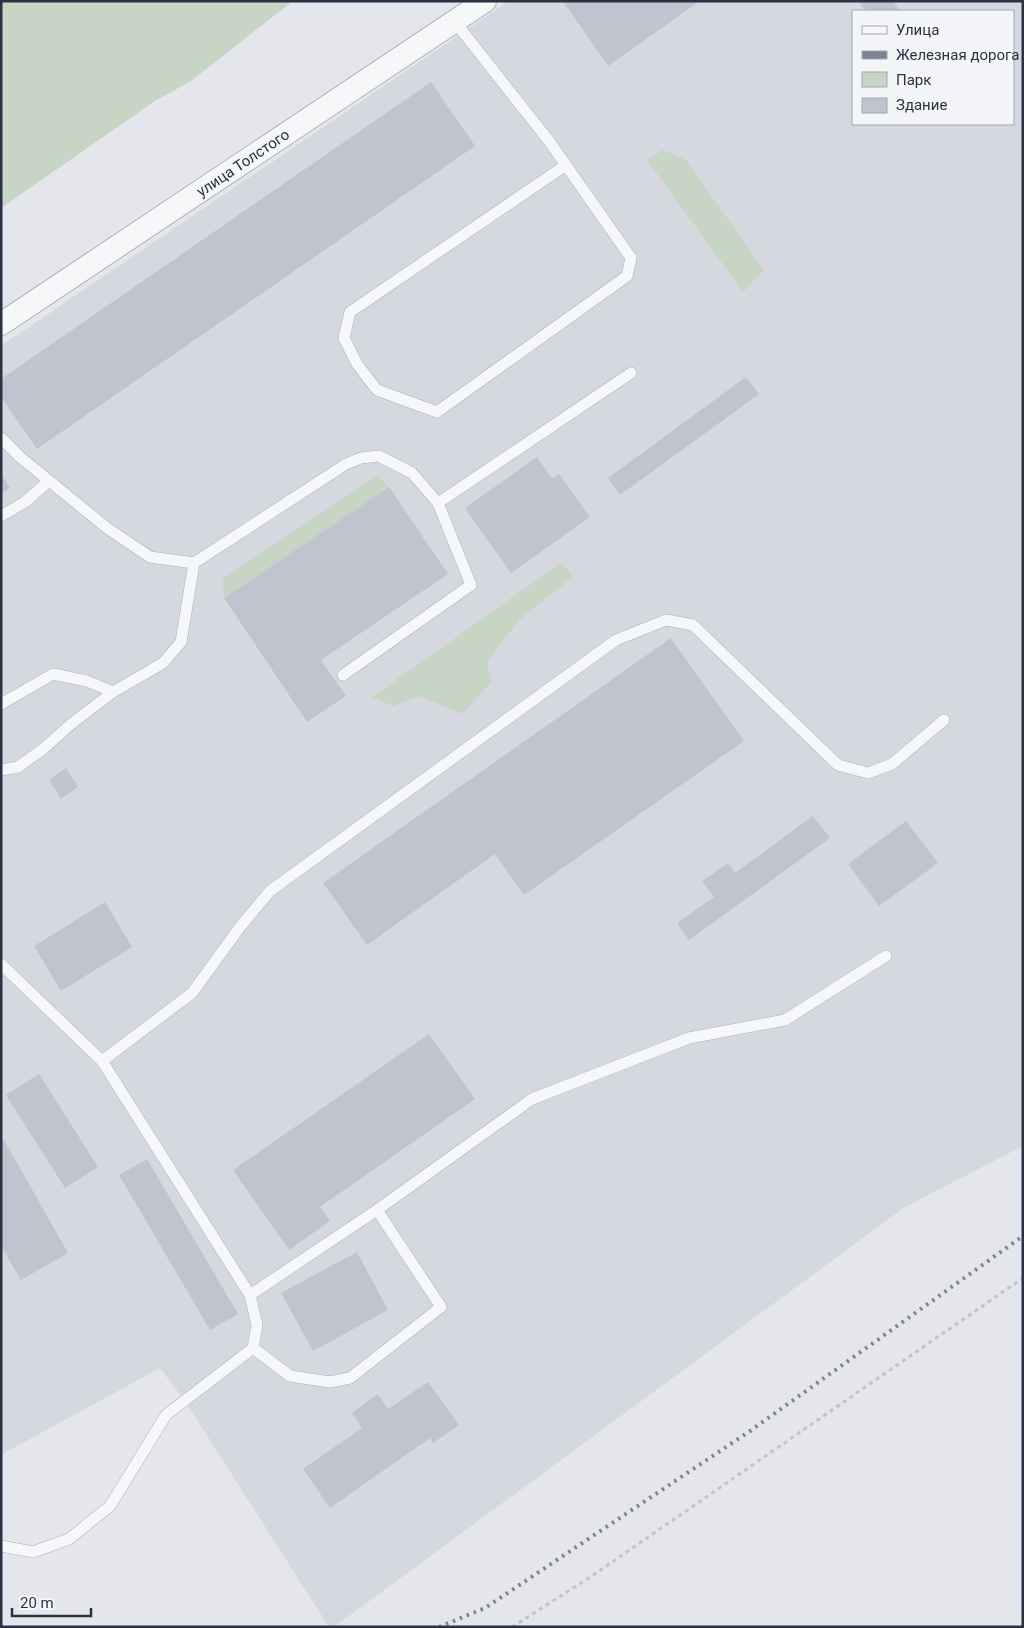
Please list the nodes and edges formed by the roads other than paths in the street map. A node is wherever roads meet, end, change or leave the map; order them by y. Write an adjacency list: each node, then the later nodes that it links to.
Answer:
1 (485, 1): 2 (street, улица Толстого)
2 (455, 22): 3 (lane); 4 (street, улица Толстого)
3 (566, 165): 3 (lane)
4 (1, 324)
5 (631, 373): 8 (lane)
6 (1, 438): 7 (lane)
7 (49, 481): 9 (lane); 10 (lane)
8 (438, 503): 10 (lane); 11 (lane)
9 (1, 516)
10 (194, 563): 12 (lane)
11 (343, 675)
12 (113, 692): 13 (lane); 15 (lane)
13 (1, 704)
14 (944, 720): 18 (lane)
15 (1, 770)
16 (886, 956): 19 (lane)
17 (1, 964): 18 (lane)
18 (102, 1061): 20 (lane)
19 (377, 1210): 20 (lane); 21 (lane)
20 (250, 1295): 21 (lane)
21 (253, 1348): 22 (lane)
22 (1, 1546)

